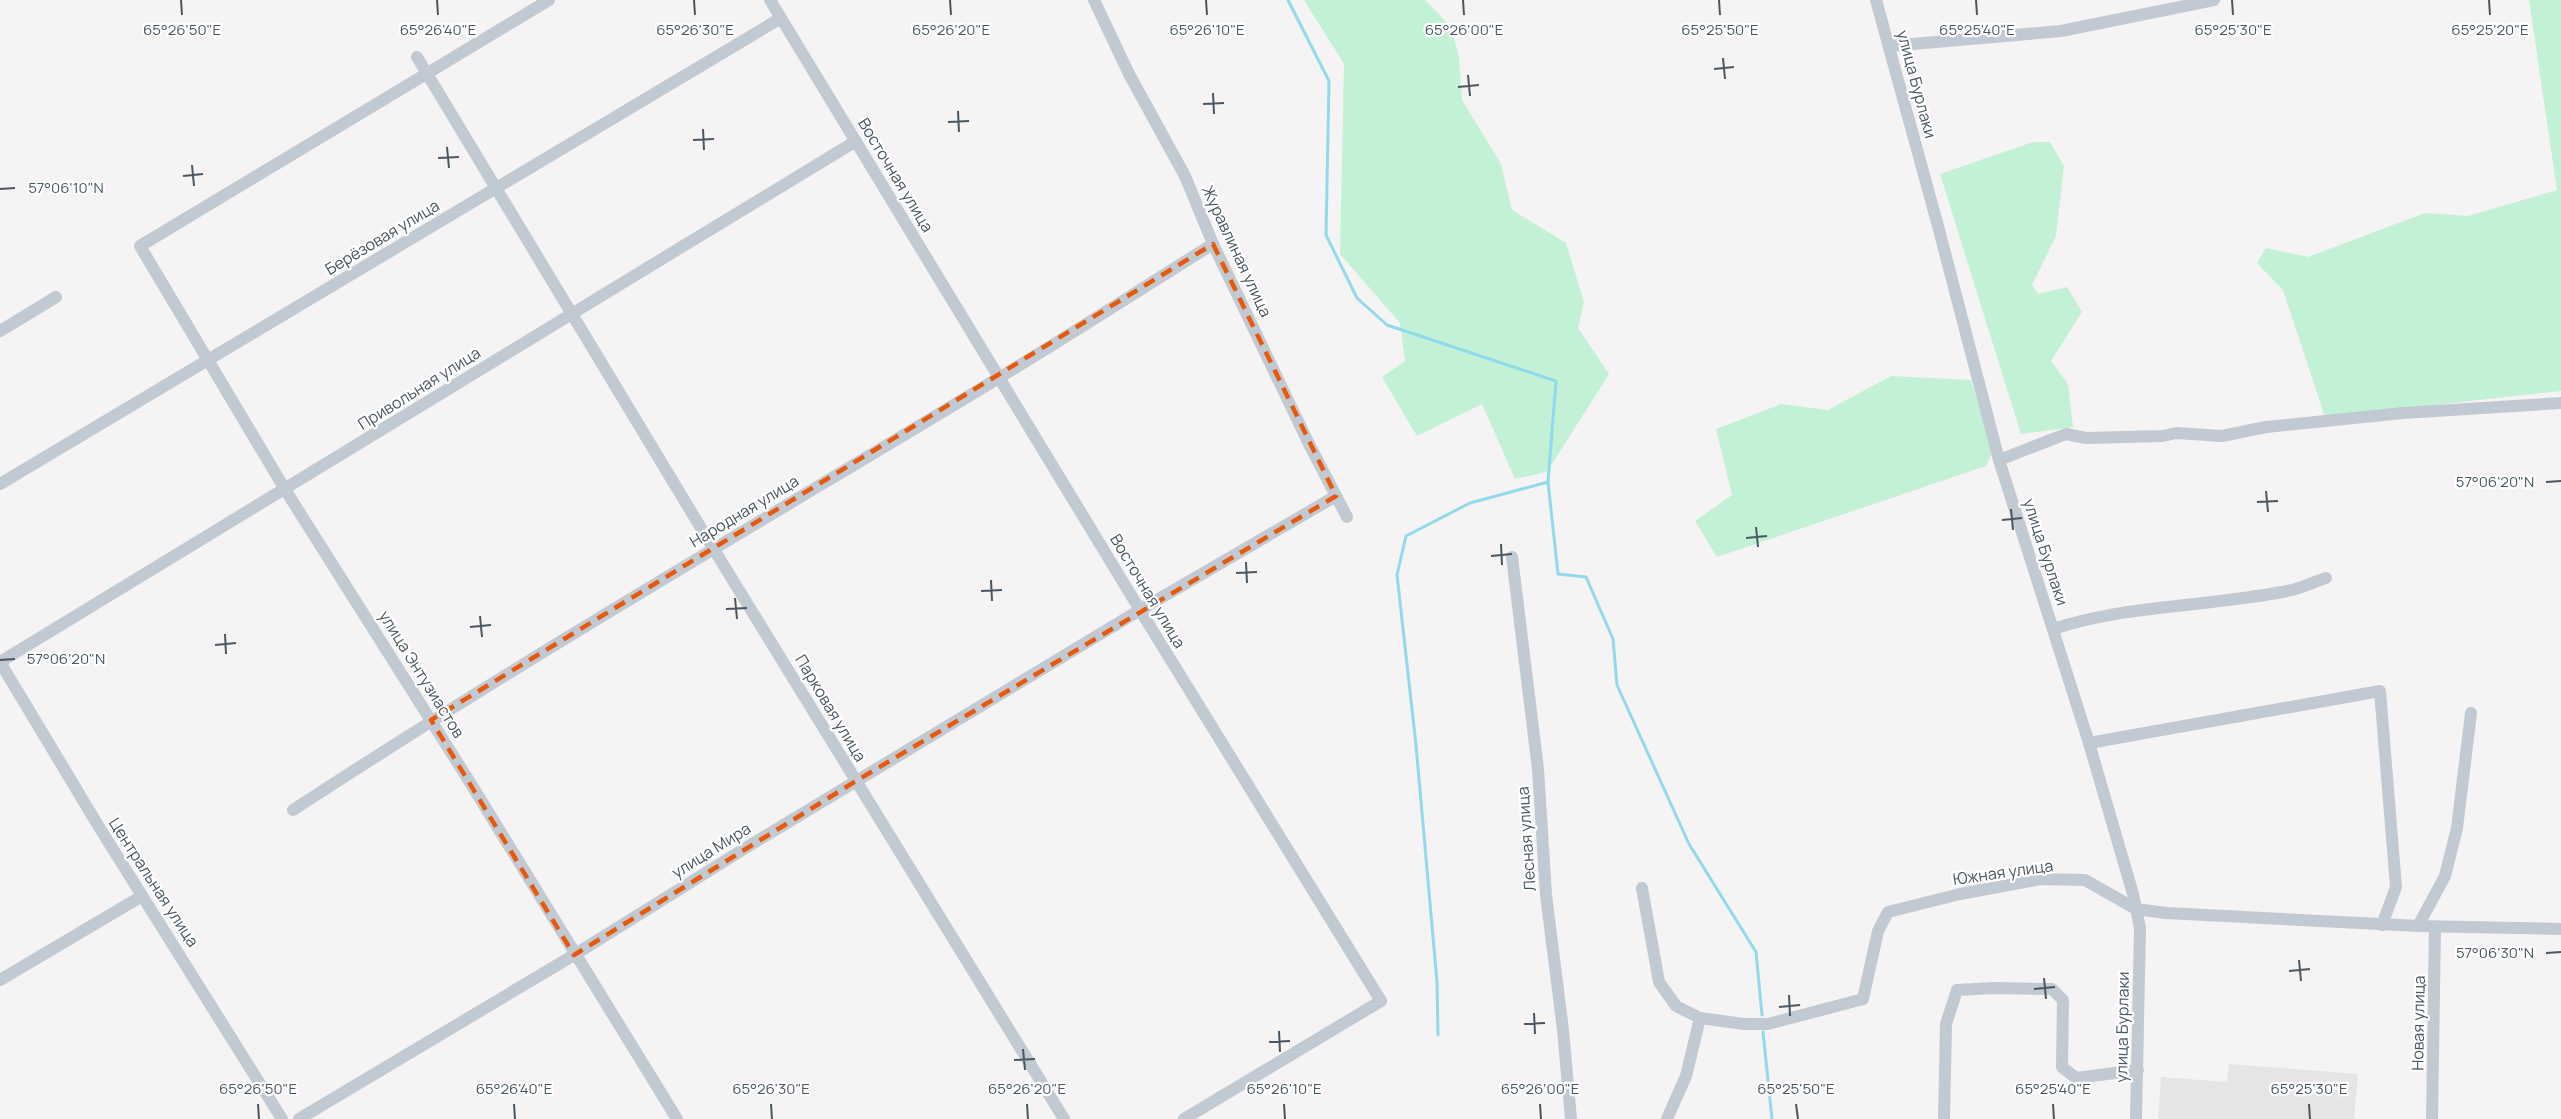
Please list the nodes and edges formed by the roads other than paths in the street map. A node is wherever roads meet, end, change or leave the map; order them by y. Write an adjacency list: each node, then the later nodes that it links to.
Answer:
1 (549, 0): 9 (street)
2 (770, 0): 6 (street, Восточная улица)
3 (1094, 0): 12 (street, Журавлиная улица)
4 (1876, 0): 7 (street, улица Бурлаки)
5 (2214, 0): 7 (street)
6 (781, 18): 10 (street, Восточная улица); 11 (street, Берёзовая улица)
7 (1890, 46): 19 (street, улица Бурлаки)
8 (417, 57): 9 (street, Парковая улица)
9 (427, 73): 11 (street, Парковая улица); 16 (street, улица Энтузиастов)
10 (856, 141): 14 (street, Привольная улица); 17 (street, Восточная улица)
11 (497, 187): 14 (street, Парковая улица); 16 (street, Берёзовая улица)
12 (1213, 244): 17 (street, Народная улица); 22 (street, Журавлиная улица)
13 (56, 297): 15 (street)
14 (573, 312): 21 (street, Привольная улица); 24 (street, Парковая улица)
15 (0, 331)
16 (208, 359): 20 (street, Берёзовая улица); 21 (street, улица Энтузиастов)
17 (999, 378): 24 (street, Народная улица); 27 (street, Восточная улица)
18 (2561, 403): 19 (street)
19 (1999, 460): 28 (street, улица Бурлаки)
20 (0, 484)
21 (286, 491): 29 (street, Привольная улица); 31 (street, улица Энтузиастов)
22 (1336, 496): 23 (street, Журавлиная улица); 27 (street, улица Мира)
23 (1347, 517)
24 (713, 548): 31 (street, Народная улица); 33 (street, Парковая улица)
25 (1512, 557): 51 (street, Лесная улица)
26 (2326, 578): 28 (street)
27 (1140, 610): 33 (street, улица Мира); 50 (street, Восточная улица)
28 (2053, 629): 32 (street, улица Бурлаки)
29 (0, 662): 36 (street, Центральная улица)
30 (2471, 713): 39 (street)
31 (431, 720): 34 (street, Народная улица); 42 (street, улица Энтузиастов)
32 (2090, 743): 37 (street, улица Бурлаки); 38 (street)
33 (856, 781): 42 (street, улица Мира); 49 (street, Парковая улица)
34 (294, 810)
35 (1642, 888): 44 (street, Южная улица)
36 (142, 896): 43 (street); 46 (street, Центральная улица)
37 (2136, 909): 38 (street, Южная улица); 44 (street, Южная улица); 45 (street, улица Бурлаки)
38 (2382, 925): 39 (street, Южная улица)
39 (2418, 926): 40 (street, Южная улица)
40 (2435, 927): 41 (street, Южная улица); 55 (street, Новая улица)
41 (2561, 929)
42 (574, 955): 47 (street, улица Мира); 48 (street, улица Энтузиастов)
43 (0, 980)
44 (1700, 1018): 52 (street)
45 (2138, 1070): 53 (street); 54 (street, улица Бурлаки)
46 (282, 1119)
47 (299, 1119)
48 (677, 1119)
49 (1064, 1119)
50 (1184, 1119)
51 (1571, 1119)
52 (1666, 1119)
53 (1944, 1119)
54 (2136, 1119)
55 (2432, 1119)

